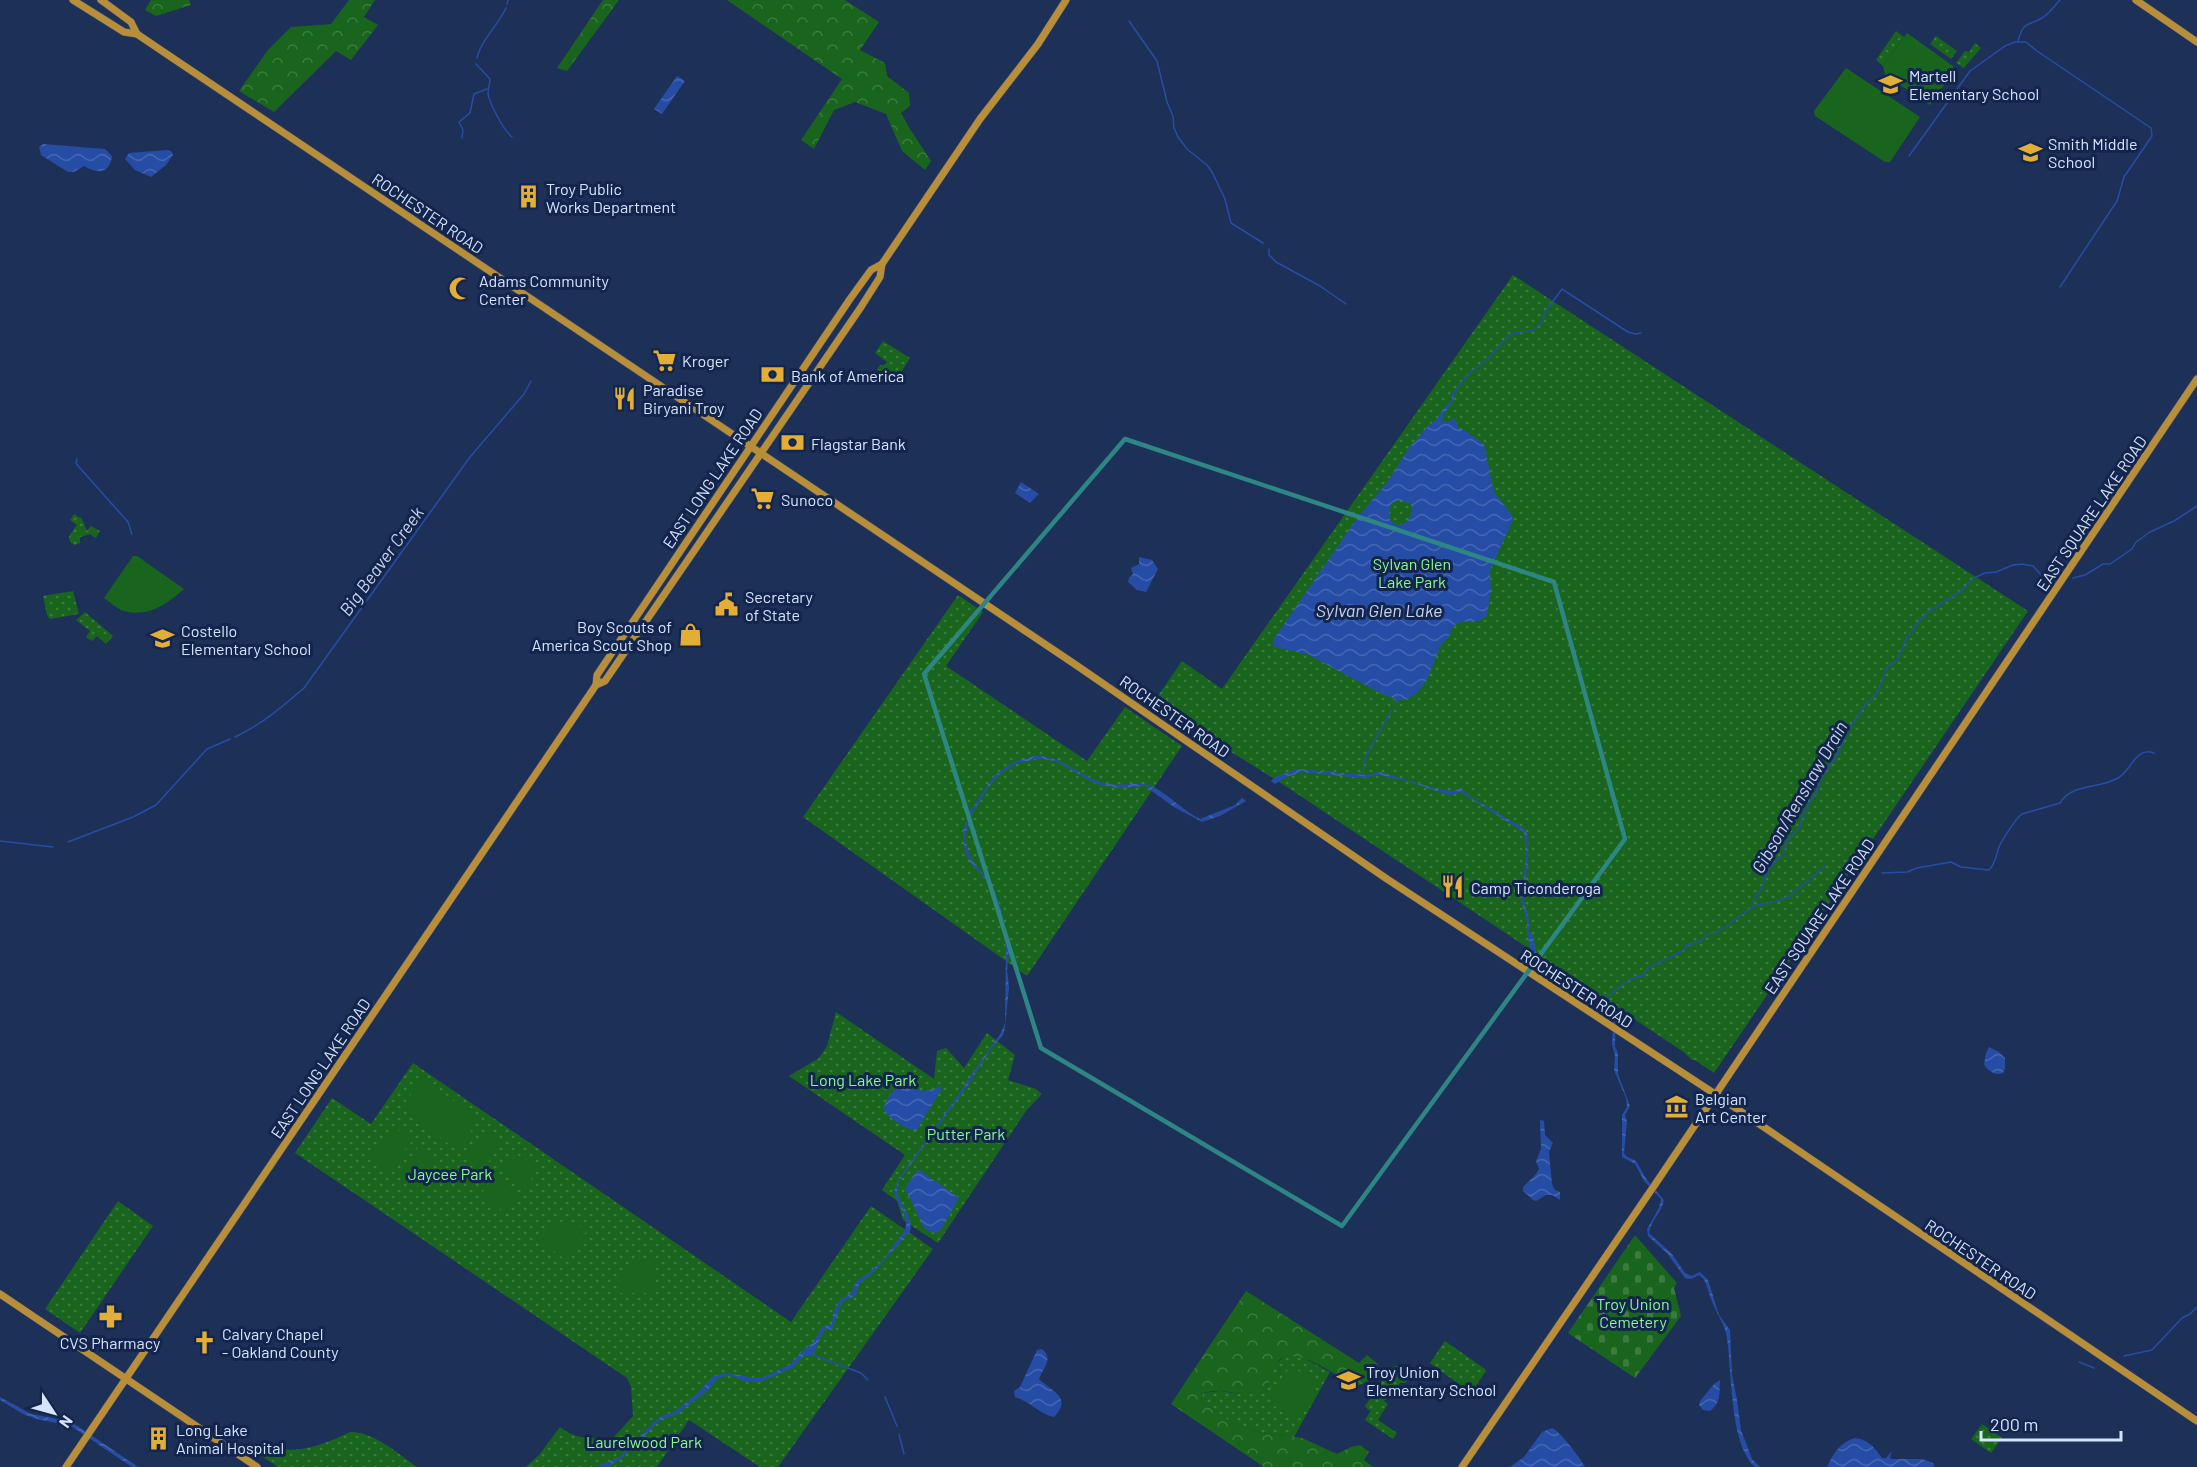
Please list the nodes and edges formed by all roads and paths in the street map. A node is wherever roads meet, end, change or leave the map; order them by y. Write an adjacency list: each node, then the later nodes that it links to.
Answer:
1 (73, 0): 6 (main road, ROCHESTER ROAD)
2 (101, 0): 5 (main road, ROCHESTER ROAD)
3 (1066, 0): 9 (main road, EAST LONG LAKE ROAD)
4 (2136, 0): 8 (main road)
5 (121, 14): 6 (main road); 7 (main road, ROCHESTER ROAD)
6 (110, 22): 7 (main road, ROCHESTER ROAD)
7 (137, 34): 15 (main road, ROCHESTER ROAD)
8 (2197, 42)
9 (882, 264): 10 (main road, EAST LONG LAKE ROAD); 11 (main road, EAST LONG LAKE ROAD)
10 (850, 299): 11 (main road); 13 (main road, EAST LONG LAKE ROAD)
11 (858, 311): 14 (main road, EAST LONG LAKE ROAD)
12 (2197, 379): 26 (main road, EAST SQUARE LAKE ROAD)
13 (770, 417): 14 (main road); 15 (main road, EAST LONG LAKE ROAD)
14 (779, 428): 16 (main road, EAST LONG LAKE ROAD)
15 (750, 446): 16 (main road, ROCHESTER ROAD); 17 (main road, EAST LONG LAKE ROAD)
16 (761, 453): 18 (main road, EAST LONG LAKE ROAD); 26 (main road, ROCHESTER ROAD)
17 (730, 476): 18 (main road); 19 (main road, EAST LONG LAKE ROAD)
18 (741, 483): 20 (main road, EAST LONG LAKE ROAD)
19 (659, 579): 20 (main road); 21 (main road, EAST LONG LAKE ROAD)
20 (669, 590): 22 (main road, EAST LONG LAKE ROAD)
21 (643, 603): 22 (main road); 23 (main road, EAST LONG LAKE ROAD)
22 (654, 613): 24 (main road, EAST LONG LAKE ROAD)
23 (605, 661): 24 (main road); 25 (main road, EAST LONG LAKE ROAD)
24 (613, 670): 25 (main road, EAST LONG LAKE ROAD)
25 (596, 685): 28 (main road, EAST LONG LAKE ROAD)
26 (1716, 1094): 29 (main road, ROCHESTER ROAD); 32 (main road, EAST SQUARE LAKE ROAD)
27 (0, 1294): 28 (main road)
28 (126, 1379): 30 (main road, EAST LONG LAKE ROAD); 31 (main road)
29 (2197, 1421)
30 (66, 1467)
31 (257, 1467)
32 (1462, 1467)

